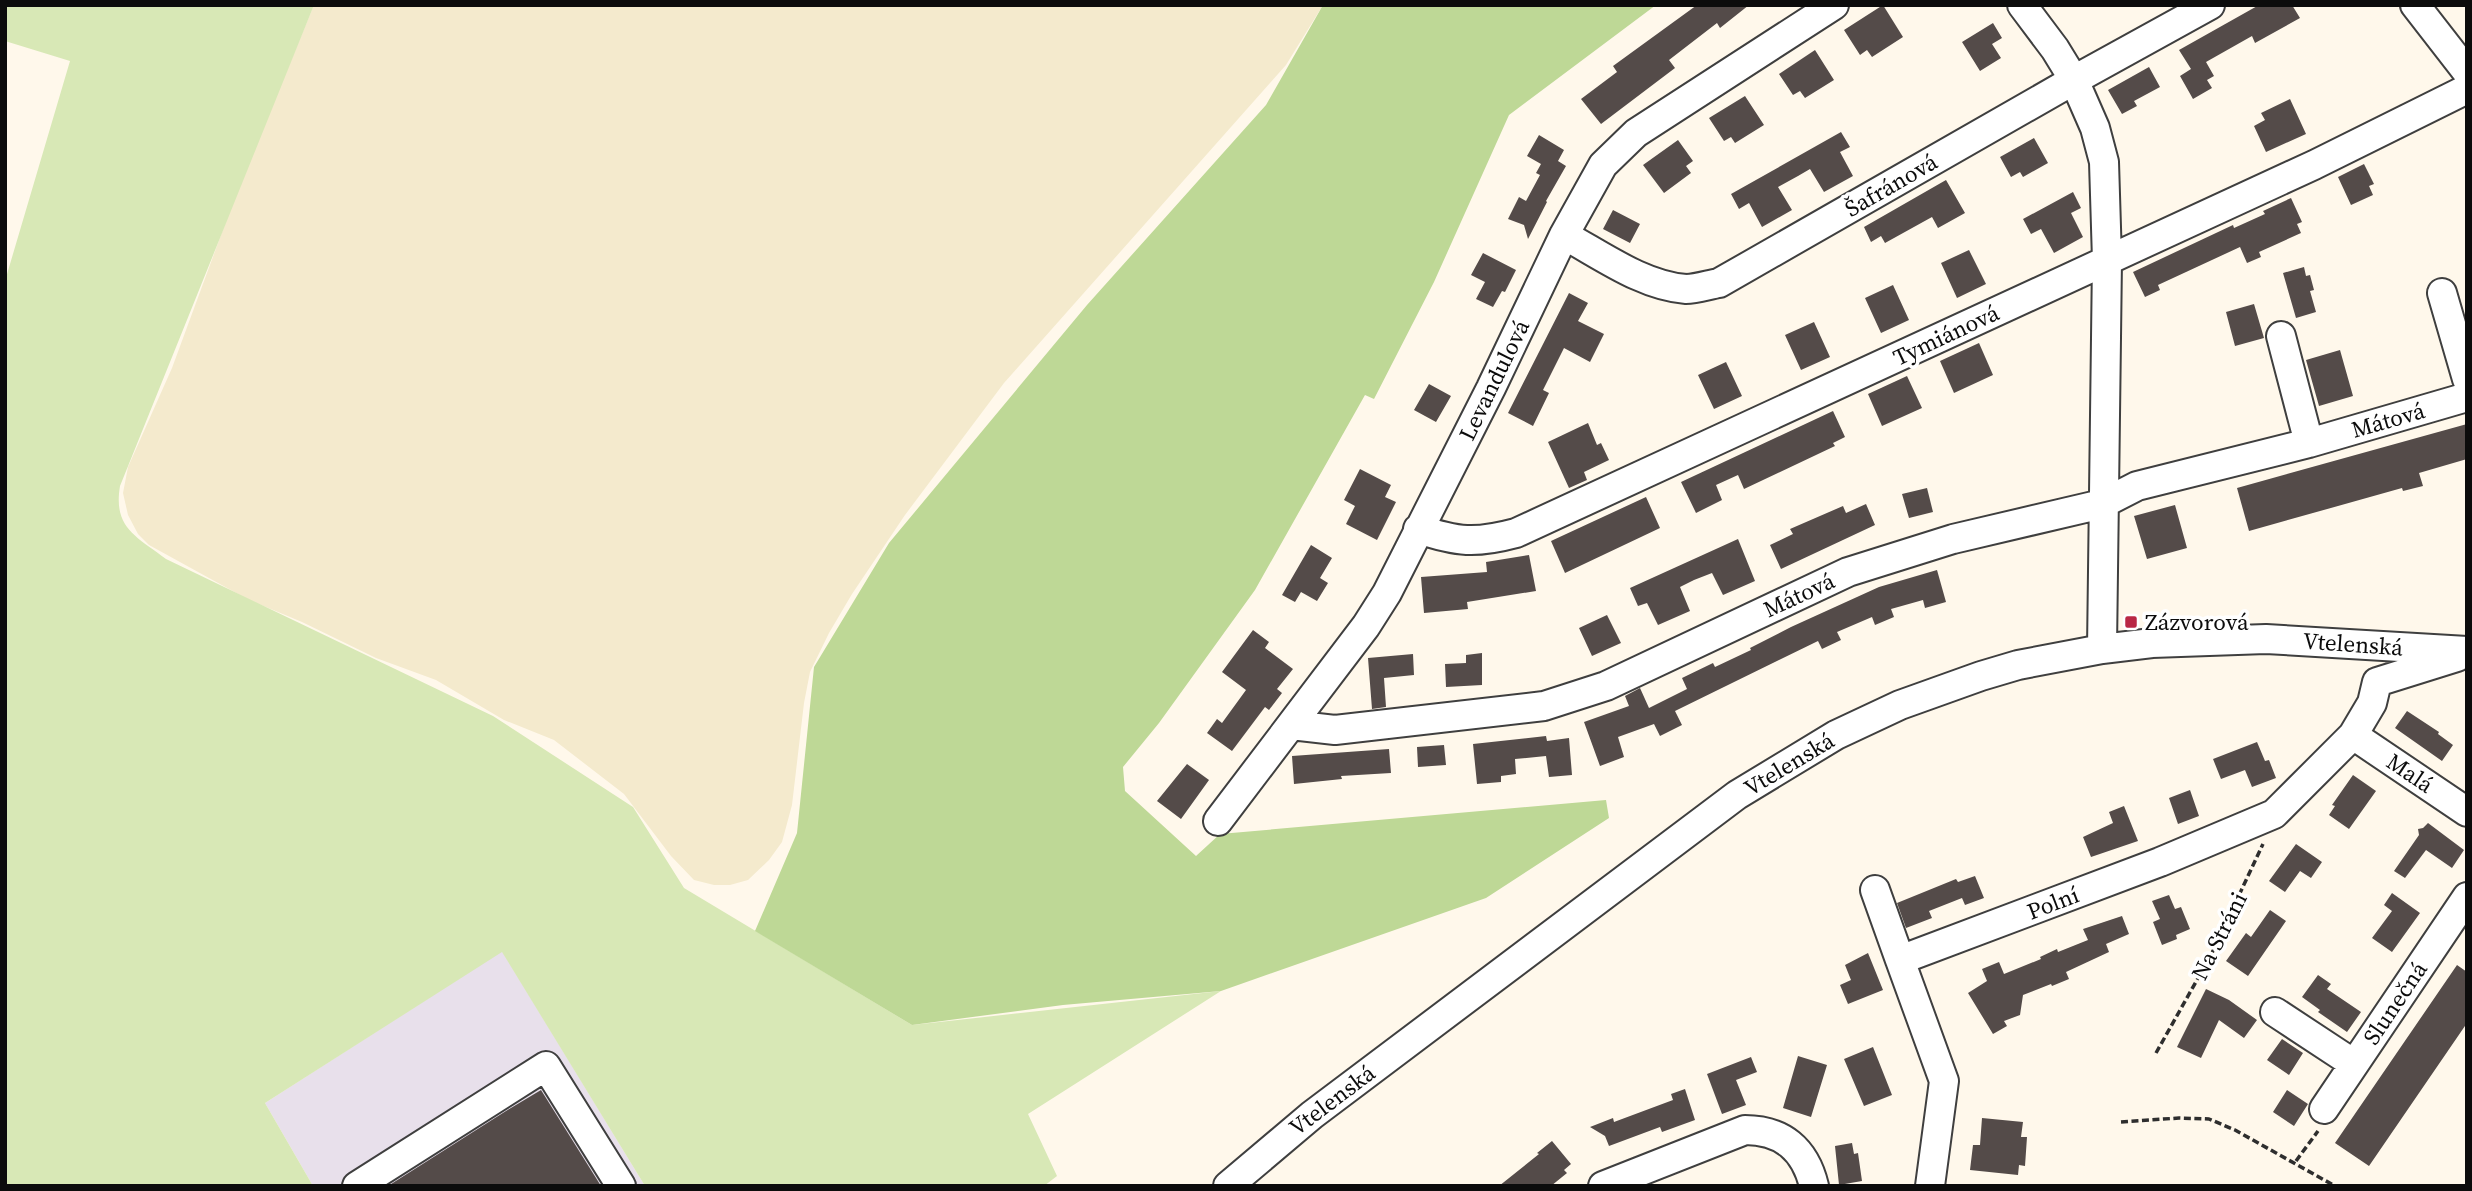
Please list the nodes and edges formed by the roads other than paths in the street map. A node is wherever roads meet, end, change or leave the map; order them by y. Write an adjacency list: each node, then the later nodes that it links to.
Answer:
1 (1834, 5): 8 (street, Levandulová)
2 (2022, 5): 6 (street)
3 (2210, 5): 6 (street, Šafránová)
4 (2415, 5): 5 (street)
5 (2467, 72)
6 (2074, 80): 8 (street, Šafránová); 9 (street)
7 (2467, 89): 9 (street, Tymiánová)
8 (1564, 235): 16 (street, Levandulová)
9 (2107, 260): 15 (street); 16 (street, Tymiánová)
10 (2442, 293): 12 (street)
11 (2281, 336): 14 (street)
12 (2467, 379)
13 (2467, 397): 14 (street, Mátová)
14 (2309, 443): 15 (street, Mátová)
15 (2102, 504): 17 (street); 19 (street, Mátová)
16 (1418, 529): 19 (street, Levandulová)
17 (2102, 649): 18 (street, Vtelenská); 31 (street, Vtelenská)
18 (2467, 653): 20 (street)
19 (1292, 725): 22 (street, Levandulová)
20 (2353, 735): 21 (street, Malá); 25 (street, Polní)
21 (2467, 812)
22 (1218, 821)
23 (1875, 890): 25 (street)
24 (2467, 897): 27 (street, Slunečná)
25 (1900, 960): 34 (street)
26 (2275, 1012): 27 (street)
27 (2354, 1064): 28 (street, Slunečná)
28 (2324, 1109)
29 (345, 1184): 30 (street)
30 (621, 1186)
31 (1228, 1186)
32 (1603, 1186): 33 (street)
33 (1814, 1186)
34 (1930, 1186)

